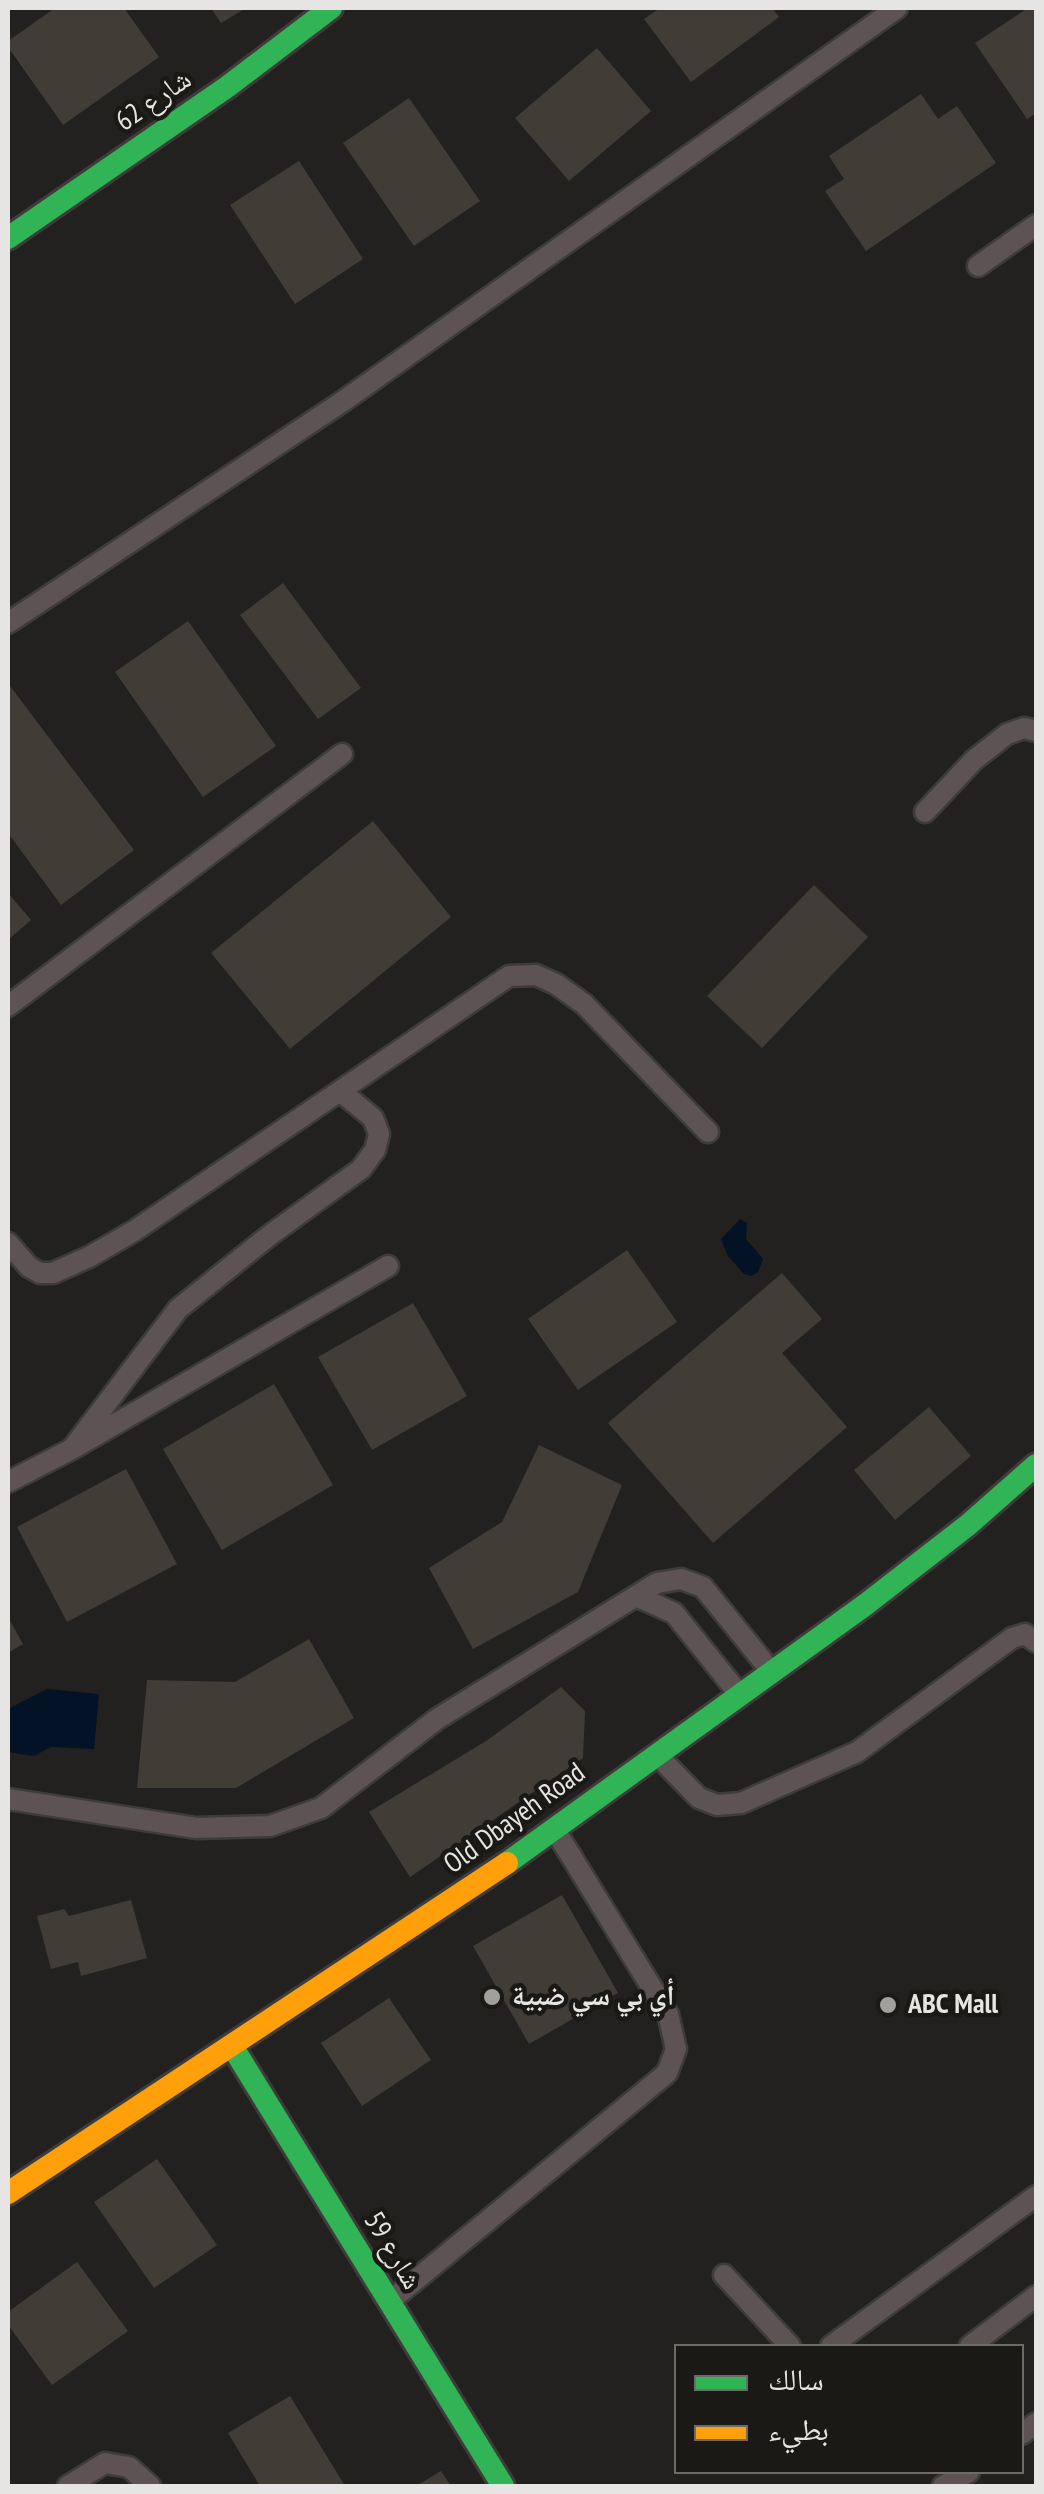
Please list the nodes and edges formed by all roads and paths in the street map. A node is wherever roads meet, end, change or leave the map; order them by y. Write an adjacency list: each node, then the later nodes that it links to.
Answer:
1 (331, 8): 4 (street, شارع 62)
2 (897, 8): 6 (lane)
3 (1036, 225): 5 (lane)
4 (8, 238)
5 (978, 266)
6 (8, 623)
7 (1036, 731): 9 (lane)
8 (342, 754): 10 (lane)
9 (924, 812)
10 (8, 1006)
11 (340, 1091): 12 (lane); 13 (lane); 15 (lane)
12 (708, 1132)
13 (8, 1243)
14 (388, 1266): 15 (lane)
15 (72, 1450): 17 (lane)
16 (1036, 1465): 20 (street, Old Dbayeh Road)
17 (8, 1482)
18 (638, 1597): 20 (lane); 21 (lane); 23 (lane)
19 (1036, 1642): 22 (lane)
20 (771, 1671): 21 (street, Old Dbayeh Road)
21 (739, 1694): 22 (street, Old Dbayeh Road)
22 (656, 1753): 24 (street, Old Dbayeh Road)
23 (8, 1798)
24 (554, 1828): 25 (street, Old Dbayeh Road); 30 (lane)
25 (232, 2046): 26 (street, Old Dbayeh Road); 30 (street, شارع 59)
26 (8, 2193)
27 (1036, 2196): 32 (lane)
28 (724, 2275): 31 (lane)
29 (1036, 2296): 33 (lane)
30 (388, 2303): 37 (street, شارع 59)
31 (788, 2344)
32 (833, 2344)
33 (973, 2344)
34 (965, 2474): 38 (lane)
35 (68, 2486): 36 (lane)
36 (150, 2486)
37 (503, 2486)
38 (943, 2486)

